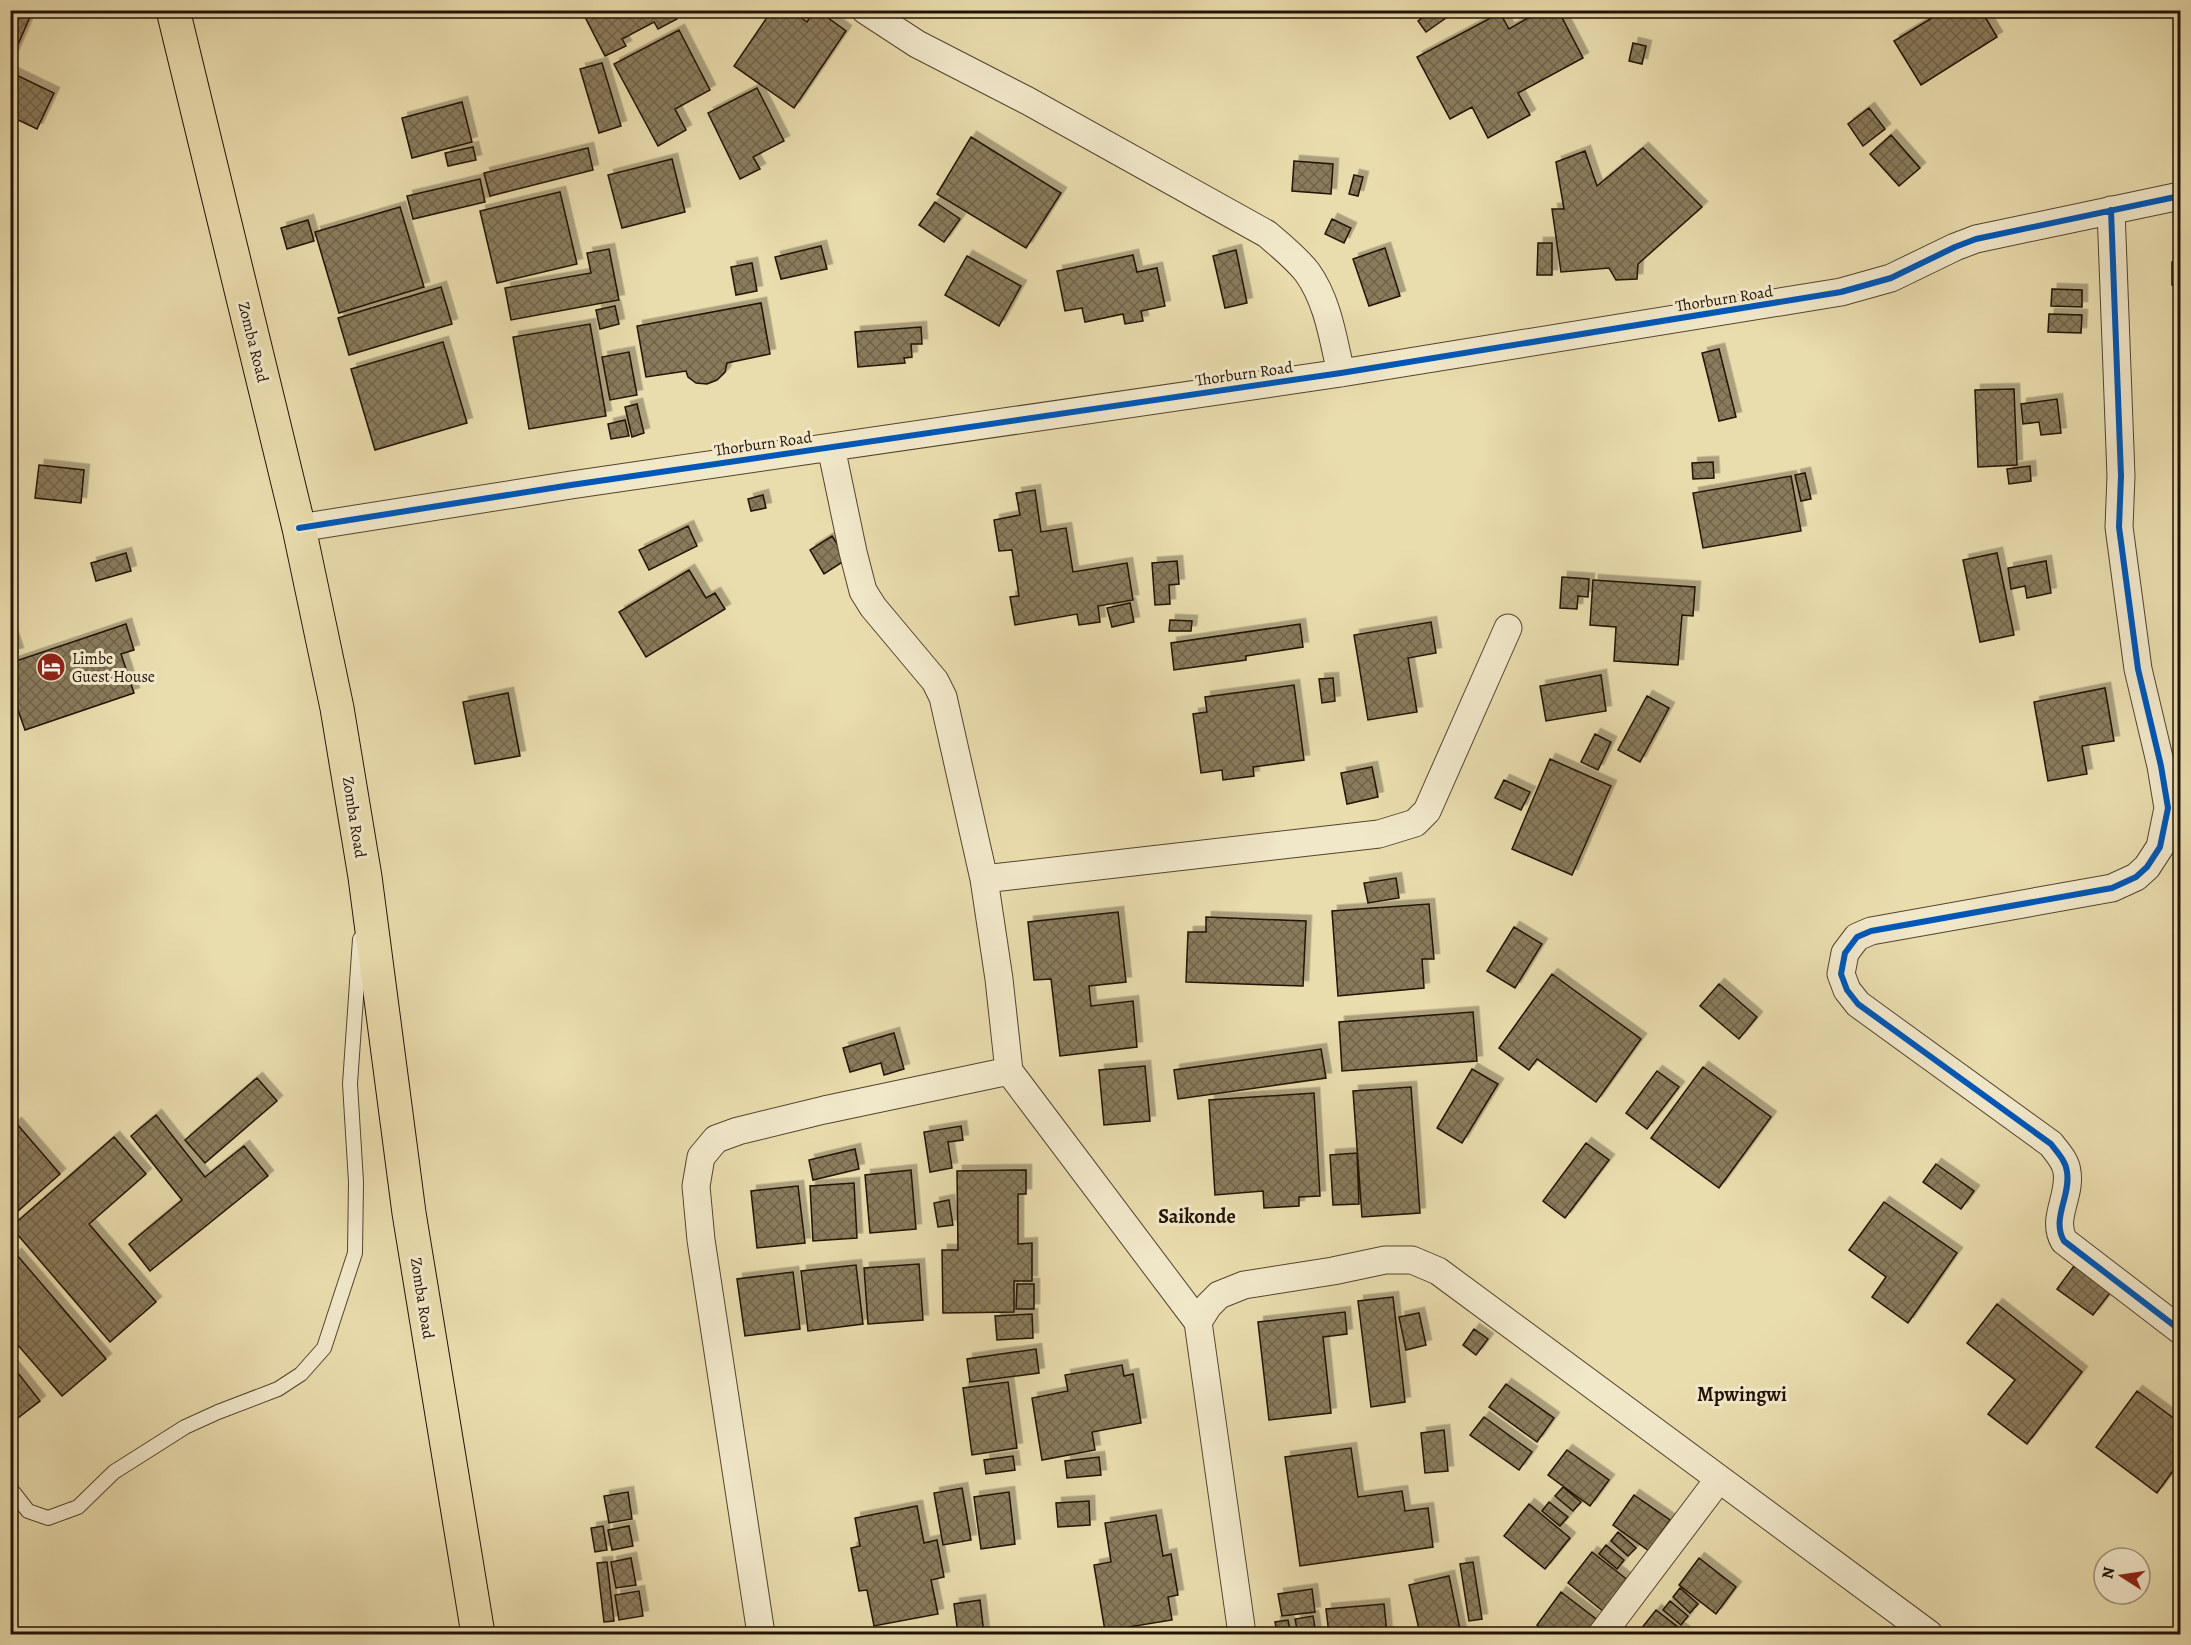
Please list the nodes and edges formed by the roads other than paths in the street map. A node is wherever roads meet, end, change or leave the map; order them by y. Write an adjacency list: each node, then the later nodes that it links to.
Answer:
1 (173, 10): 7 (highway, Zomba Road)
2 (865, 10): 5 (street)
3 (2181, 196): 4 (street, Thorburn Road)
4 (2111, 210): 5 (street, Thorburn Road); 13 (street)
5 (1341, 373): 6 (street, Thorburn Road)
6 (831, 447): 7 (street, Thorburn Road); 10 (street)
7 (299, 528): 9 (highway, Zomba Road)
8 (1508, 628): 10 (street)
9 (364, 877): 15 (lane); 16 (highway, Zomba Road)
10 (984, 879): 11 (street)
11 (1009, 1071): 12 (street); 17 (street)
12 (1198, 1322): 14 (street); 18 (street)
13 (2181, 1330)
14 (1719, 1479): 19 (street); 20 (street)
15 (10, 1488)
16 (478, 1635)
17 (761, 1635)
18 (1242, 1635)
19 (1602, 1635)
20 (1929, 1635)

